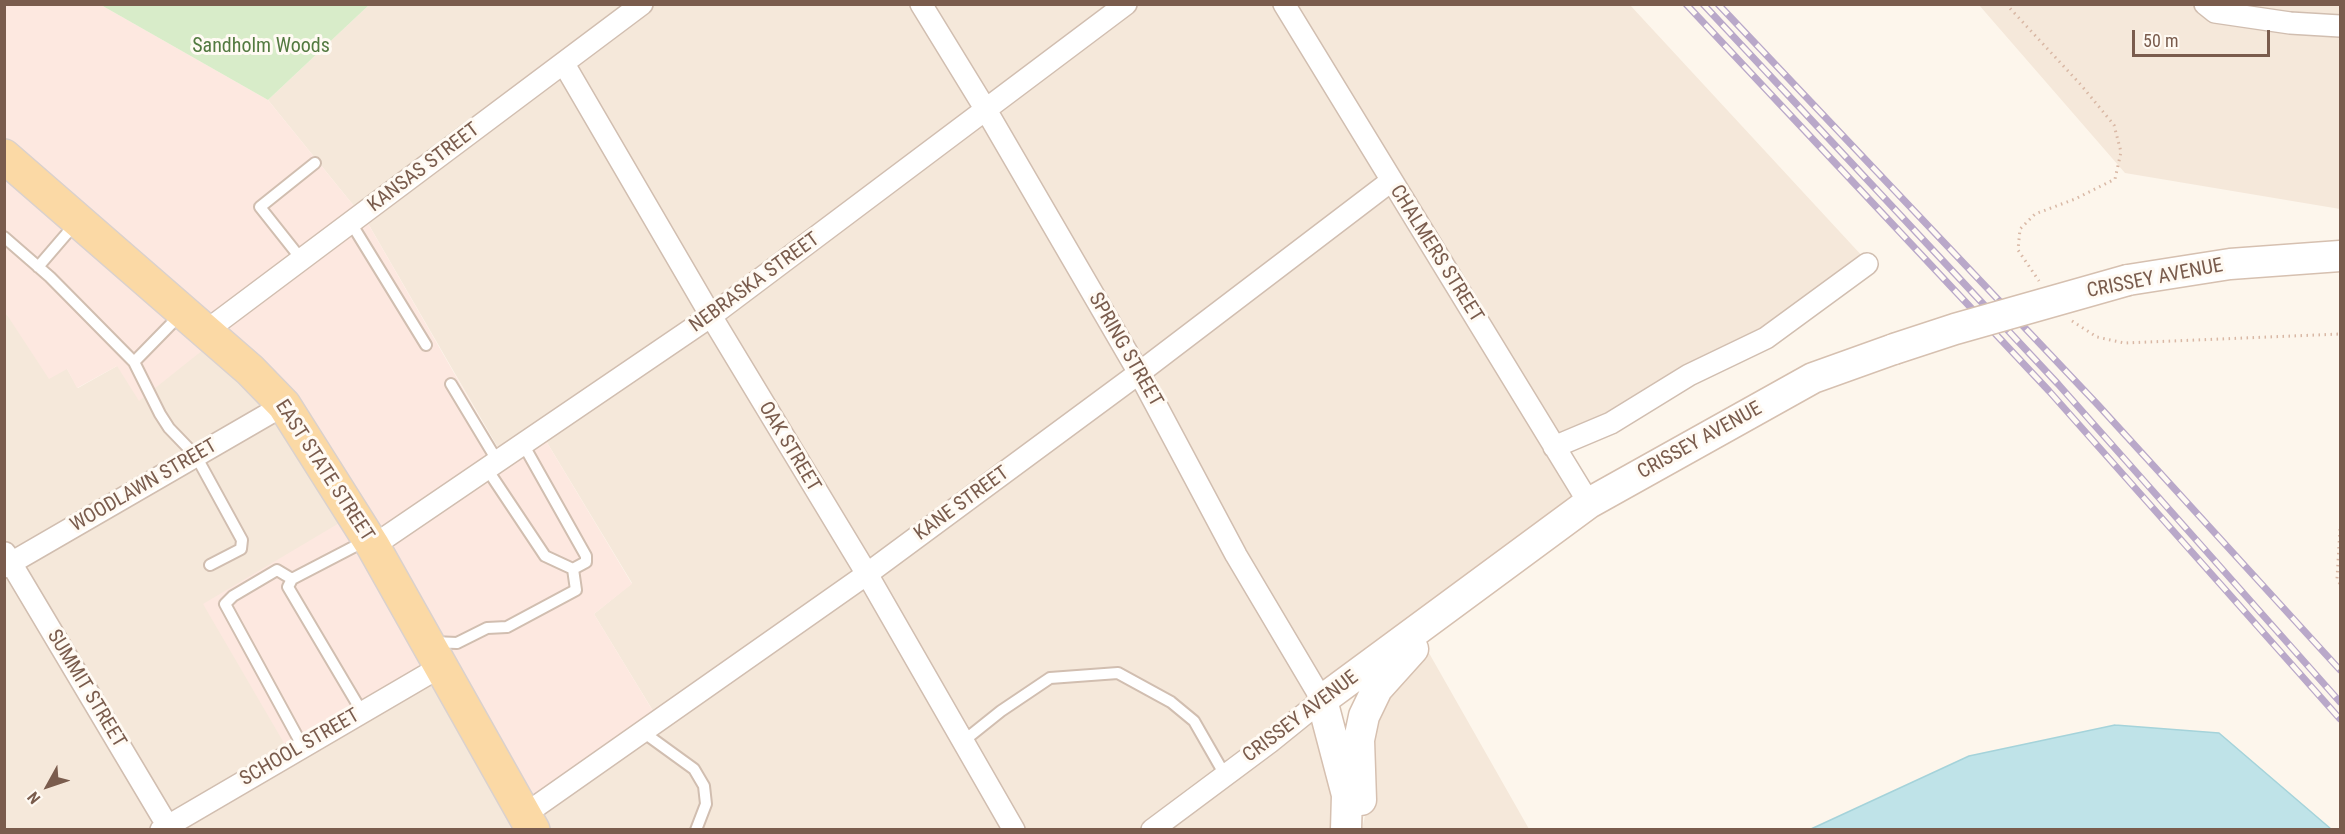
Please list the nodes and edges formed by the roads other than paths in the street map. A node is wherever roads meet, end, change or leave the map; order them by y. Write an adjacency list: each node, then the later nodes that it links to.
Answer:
1 (642, 4): 7 (street, KANSAS STREET)
2 (921, 4): 8 (street, SPRING STREET)
3 (1126, 4): 8 (street, NEBRASKA STREET)
4 (1284, 4): 11 (street, CHALMERS STREET)
5 (2205, 4): 6 (street)
6 (2340, 26)
7 (564, 64): 13 (street, KANSAS STREET); 19 (street, OAK STREET)
8 (986, 110): 19 (street, NEBRASKA STREET); 23 (street, SPRING STREET)
9 (4, 156): 12 (main road, EAST STATE STREET)
10 (315, 163): 16 (lane)
11 (1391, 181): 23 (street, KANE STREET); 27 (street, CHALMERS STREET)
12 (79, 220): 18 (lane); 20 (main road, EAST STATE STREET)
13 (351, 223): 16 (street, KANSAS STREET); 21 (lane)
14 (4, 237): 18 (lane)
15 (2340, 256): 30 (main road, CRISSEY AVENUE, bridge)
16 (302, 260): 20 (street, KANSAS STREET)
17 (1867, 264): 27 (street)
18 (38, 267): 22 (lane)
19 (711, 316): 26 (street, NEBRASKA STREET); 35 (street, OAK STREET)
20 (195, 321): 22 (lane); 25 (main road, EAST STATE STREET)
21 (426, 345)
22 (134, 362): 28 (lane)
23 (1139, 374): 35 (street, KANE STREET); 39 (street, SPRING STREET)
24 (451, 384): 29 (lane)
25 (284, 405): 28 (street, WOODLAWN STREET); 31 (main road, EAST STATE STREET)
26 (523, 444): 29 (street, NEBRASKA STREET); 34 (lane)
27 (1554, 447): 30 (street, CHALMERS STREET)
28 (196, 456): 32 (street, WOODLAWN STREET); 33 (lane)
29 (492, 465): 31 (street, NEBRASKA STREET); 34 (lane)
30 (1589, 503): 36 (main road, CRISSEY AVENUE)
31 (371, 542): 37 (lane); 38 (main road, EAST STATE STREET)
32 (7, 561): 46 (street, SUMMIT STREET)
33 (210, 565)
34 (573, 569): 38 (lane)
35 (867, 574): 41 (street, KANE STREET); 42 (street, OAK STREET)
36 (1491, 576): 39 (main road, CRISSEY AVENUE); 51 (main road)
37 (292, 579): 40 (lane); 43 (lane)
38 (433, 654): 40 (street, SCHOOL STREET); 45 (main road, EAST STATE STREET)
39 (1322, 700): 44 (street, CRISSEY AVENUE); 50 (main road)
40 (362, 712): 43 (street, SCHOOL STREET)
41 (643, 732): 45 (street, KANE STREET); 47 (lane)
42 (962, 739): 44 (lane); 48 (street, OAK STREET)
43 (303, 747): 46 (street, SCHOOL STREET)
44 (1225, 775): 49 (street, CRISSEY AVENUE)
45 (528, 822)
46 (164, 827)
47 (696, 830)
48 (1014, 830)
49 (1152, 830)
50 (1346, 830)
51 (1359, 830)

